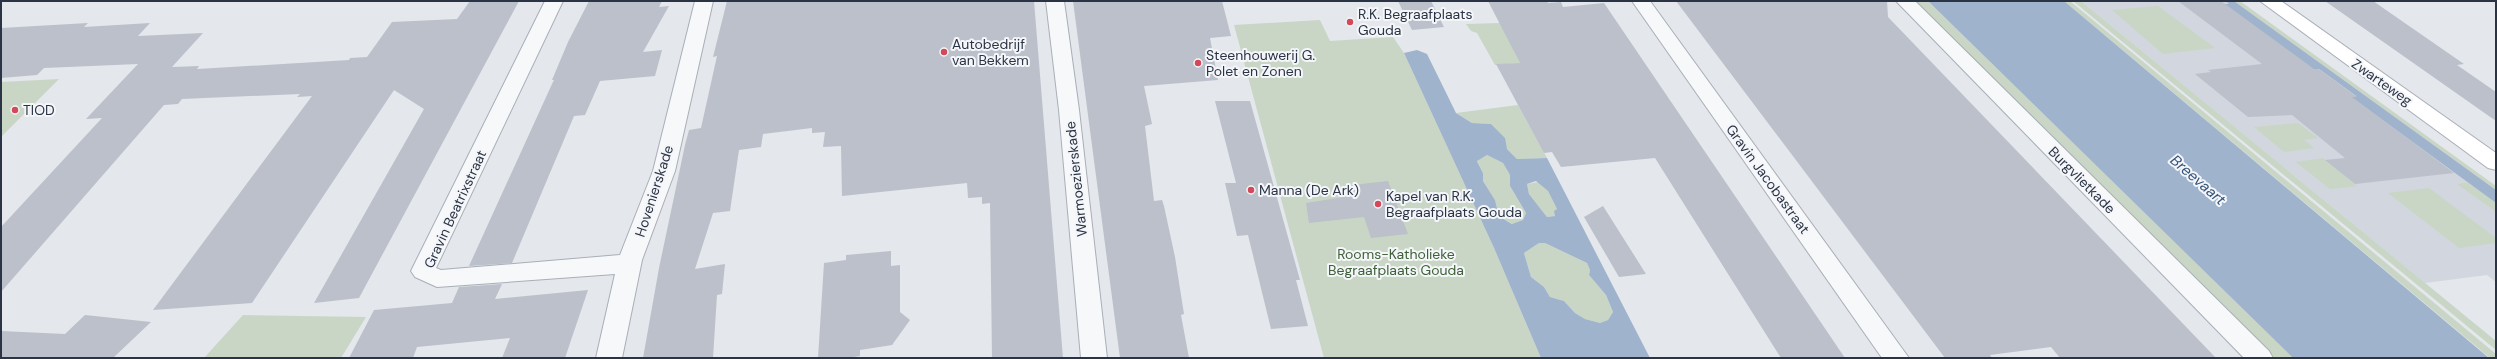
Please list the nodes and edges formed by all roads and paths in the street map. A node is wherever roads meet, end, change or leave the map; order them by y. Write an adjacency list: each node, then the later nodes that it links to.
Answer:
1 (554, 1): 8 (street, Gravin Beatrixstraat)
2 (704, 1): 8 (street, Hovenierskade)
3 (1055, 1): 10 (street, Warmoezierskade)
4 (1641, 1): 11 (street, Gravin Jacobastraat)
5 (1905, 1): 12 (street, Burgvlietkade)
6 (2269, 1): 7 (main road, Zwarteweg)
7 (2496, 163)
8 (630, 260): 9 (street, Hovenierskade)
9 (609, 358)
10 (1094, 358)
11 (1896, 358)
12 (2260, 358)

